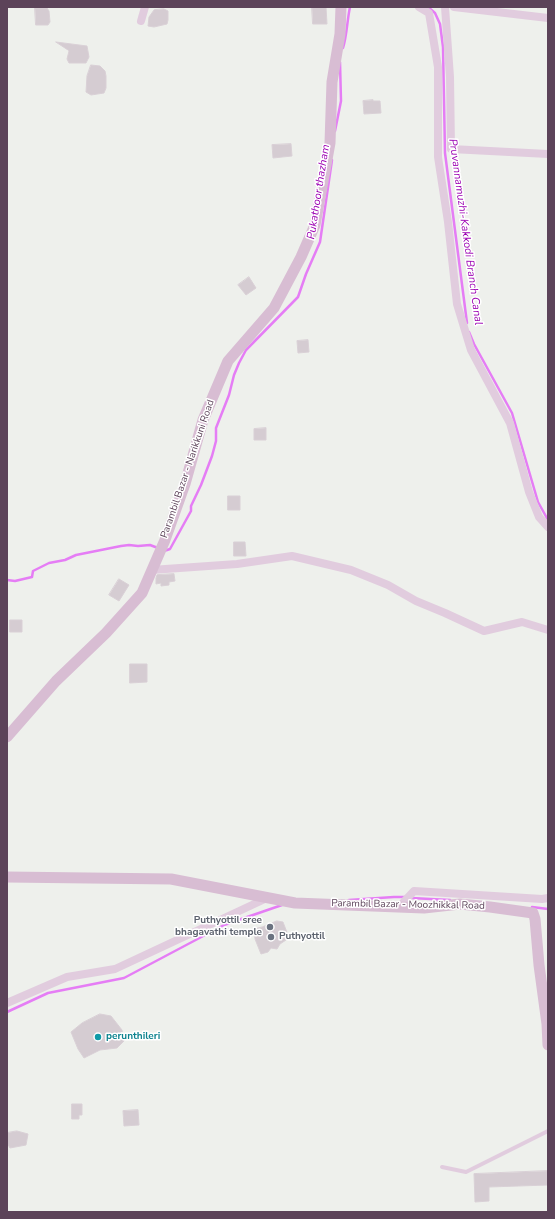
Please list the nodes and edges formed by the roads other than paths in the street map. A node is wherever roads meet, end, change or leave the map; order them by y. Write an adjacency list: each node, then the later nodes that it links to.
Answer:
1 (145, 7): 7 (street)
2 (341, 7): 10 (main road, Parambil Bazar - Narikkuni Road)
3 (419, 7): 9 (street)
4 (445, 7): 8 (street)
5 (454, 7): 6 (street)
6 (548, 18)
7 (141, 21)
8 (548, 154)
9 (548, 527)
10 (151, 570): 11 (street); 12 (main road, Parambil Bazar - Narikkuni Road)
11 (548, 630)
12 (7, 737)
13 (7, 877): 14 (main road, Parambil Bazar - Moozhikkal Road)
14 (267, 898): 16 (main road, Parambil Bazar - Moozhikkal Road); 17 (street)
15 (548, 898): 16 (street)
16 (399, 907): 18 (main road, Parambil Bazar - Moozhikkal Road)
17 (7, 1003)
18 (548, 1037): 19 (main road, Parambil Bazar - Moozhikkal Road)
19 (548, 1045)
20 (548, 1131): 21 (lane)
21 (442, 1167)

